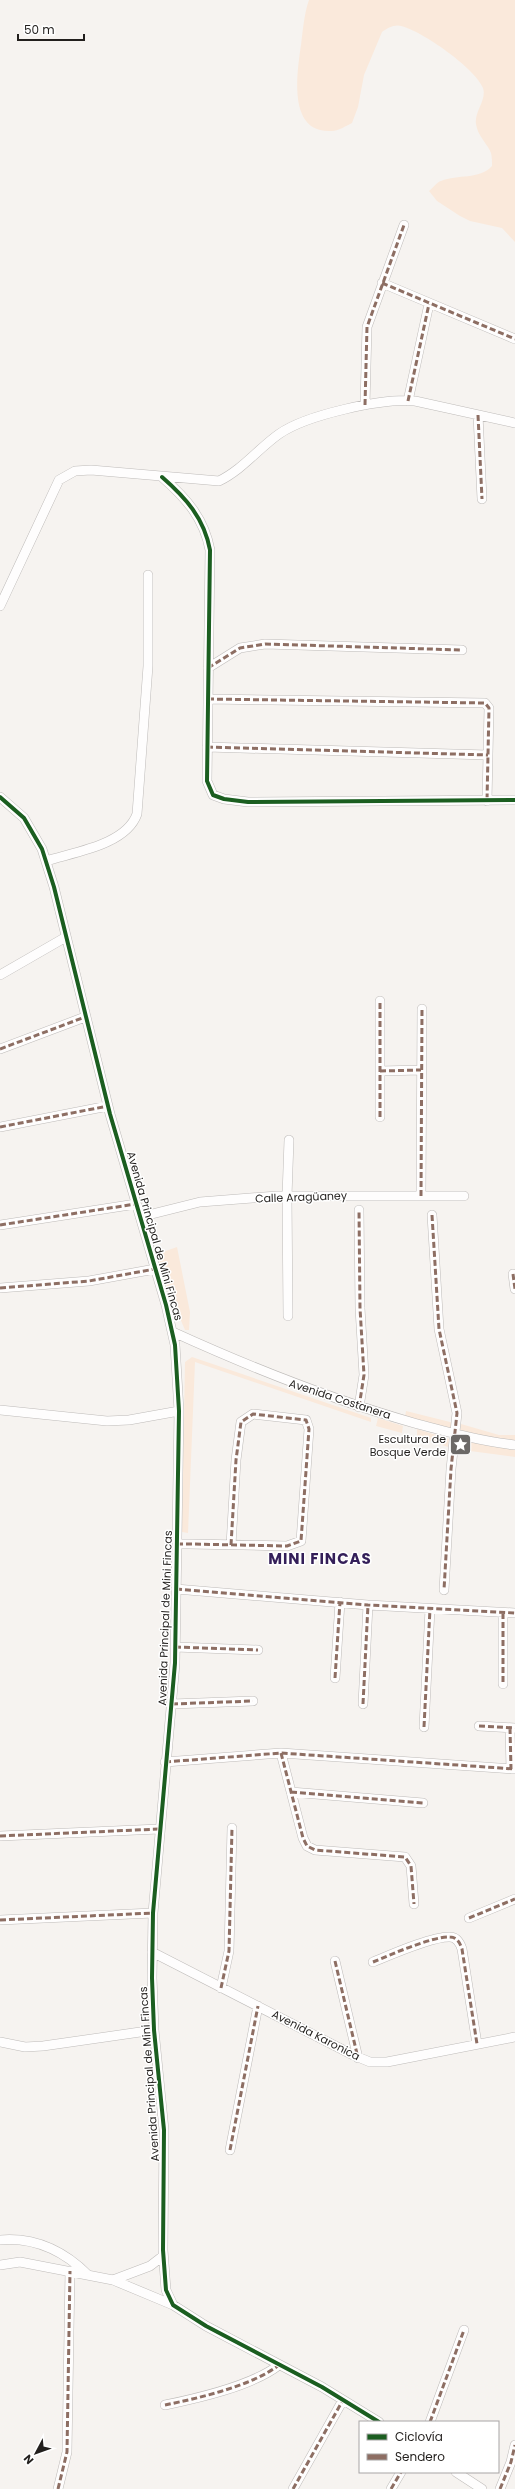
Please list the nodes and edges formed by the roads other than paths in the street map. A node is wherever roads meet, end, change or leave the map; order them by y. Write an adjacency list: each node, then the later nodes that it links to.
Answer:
1 (404, 225): 2 (street)
2 (382, 283): 3 (street); 6 (street)
3 (429, 304): 4 (street); 5 (street)
4 (515, 339)
5 (408, 401): 6 (street); 7 (street)
6 (365, 405): 9 (street)
7 (478, 415): 8 (street); 10 (street)
8 (515, 423)
9 (162, 477): 12 (street); 14 (street)
10 (482, 499)
11 (148, 575): 21 (street)
12 (0, 606)
13 (462, 650): 14 (street)
14 (208, 668): 15 (street)
15 (208, 699): 16 (street); 17 (street)
16 (207, 747): 17 (street); 19 (street)
17 (488, 755): 19 (street)
18 (0, 797): 21 (street, Avenida Principal de Mini Fincas)
19 (487, 800): 20 (street)
20 (515, 800)
21 (46, 861): 22 (street, Avenida Principal de Mini Fincas)
22 (66, 937): 23 (street); 26 (street, Avenida Principal de Mini Fincas)
23 (0, 975)
24 (380, 1001): 29 (street)
25 (422, 1009): 28 (street)
26 (85, 1017): 27 (street); 30 (street, Avenida Principal de Mini Fincas)
27 (0, 1050)
28 (421, 1070): 29 (street); 35 (street)
29 (380, 1071): 31 (street)
30 (108, 1106): 32 (street); 37 (street, Avenida Principal de Mini Fincas)
31 (380, 1116)
32 (0, 1127)
33 (289, 1140): 34 (street)
34 (287, 1196): 35 (street, Calle Aragüaney); 40 (street, Calle Aragüaney); 46 (street)
35 (421, 1196): 36 (street, Calle Aragüaney)
36 (464, 1196)
37 (136, 1204): 40 (street, Avenida Principal de Mini Fincas); 41 (street)
38 (359, 1210): 48 (street)
39 (432, 1215): 51 (street)
40 (140, 1217): 42 (street, Avenida Principal de Mini Fincas)
41 (0, 1225)
42 (155, 1269): 44 (street); 47 (street, Avenida Principal de Mini Fincas)
43 (513, 1274): 45 (street)
44 (0, 1288)
45 (515, 1289)
46 (288, 1316)
47 (173, 1332): 48 (street, Avenida Costanera); 50 (street, Avenida Principal de Mini Fincas)
48 (359, 1407): 51 (street, Avenida Costanera)
49 (0, 1410): 50 (street)
50 (179, 1411): 53 (street, Avenida Principal de Mini Fincas)
51 (454, 1434): 52 (street, Avenida Costanera); 56 (street)
52 (515, 1445)
53 (177, 1544): 54 (street); 55 (street, Avenida Principal de Mini Fincas)
54 (231, 1545): 54 (street)
55 (176, 1589): 57 (street); 62 (street, Avenida Principal de Mini Fincas)
56 (444, 1590)
57 (340, 1602): 58 (street); 64 (street)
58 (368, 1605): 59 (street); 68 (street)
59 (430, 1609): 60 (street); 70 (street)
60 (503, 1613): 61 (street); 65 (street)
61 (515, 1613)
62 (175, 1647): 63 (street); 67 (street, Avenida Principal de Mini Fincas)
63 (258, 1650)
64 (335, 1678)
65 (503, 1684)
66 (253, 1701): 67 (street)
67 (172, 1704): 73 (street, Avenida Principal de Mini Fincas)
68 (363, 1704)
69 (479, 1726): 71 (street)
70 (424, 1727)
71 (513, 1728): 74 (street)
72 (281, 1753): 73 (street); 74 (street); 75 (street)
73 (165, 1762): 78 (street, Avenida Principal de Mini Fincas)
74 (513, 1769)
75 (291, 1792): 76 (street); 81 (street)
76 (423, 1803)
77 (232, 1828): 88 (street)
78 (159, 1829): 79 (street); 82 (street, Avenida Principal de Mini Fincas)
79 (0, 1836)
80 (515, 1899): 83 (street)
81 (414, 1904)
82 (153, 1913): 84 (street); 85 (street, Avenida Principal de Mini Fincas)
83 (469, 1918)
84 (0, 1920)
85 (152, 1952): 88 (street, Avenida Karonica); 90 (street, Avenida Principal de Mini Fincas)
86 (335, 1961): 94 (street)
87 (373, 1962): 93 (street)
88 (221, 1988): 89 (street, Avenida Karonica)
89 (258, 2006): 94 (street, Avenida Karonica); 95 (street)
90 (154, 2030): 92 (street); 97 (street, Avenida Principal de Mini Fincas)
91 (515, 2037): 93 (street, Avenida Karonica)
92 (0, 2042)
93 (477, 2044): 94 (street, Avenida Karonica)
94 (358, 2058)
95 (230, 2150)
96 (0, 2240): 100 (street)
97 (163, 2256): 101 (street); 102 (street, Avenida Principal de Mini Fincas)
98 (0, 2265): 99 (street)
99 (70, 2271): 100 (street); 112 (street)
100 (88, 2275): 101 (street)
101 (113, 2280): 102 (street)
102 (173, 2305): 104 (street)
103 (464, 2330): 108 (street)
104 (279, 2365): 105 (street); 106 (street)
105 (343, 2400): 107 (street); 113 (street)
106 (165, 2405)
107 (377, 2421)
108 (430, 2421)
109 (515, 2444): 116 (street)
110 (400, 2473): 114 (street)
111 (458, 2473): 115 (street)
112 (58, 2489)
113 (293, 2489)
114 (391, 2489)
115 (482, 2489)
116 (500, 2489)

